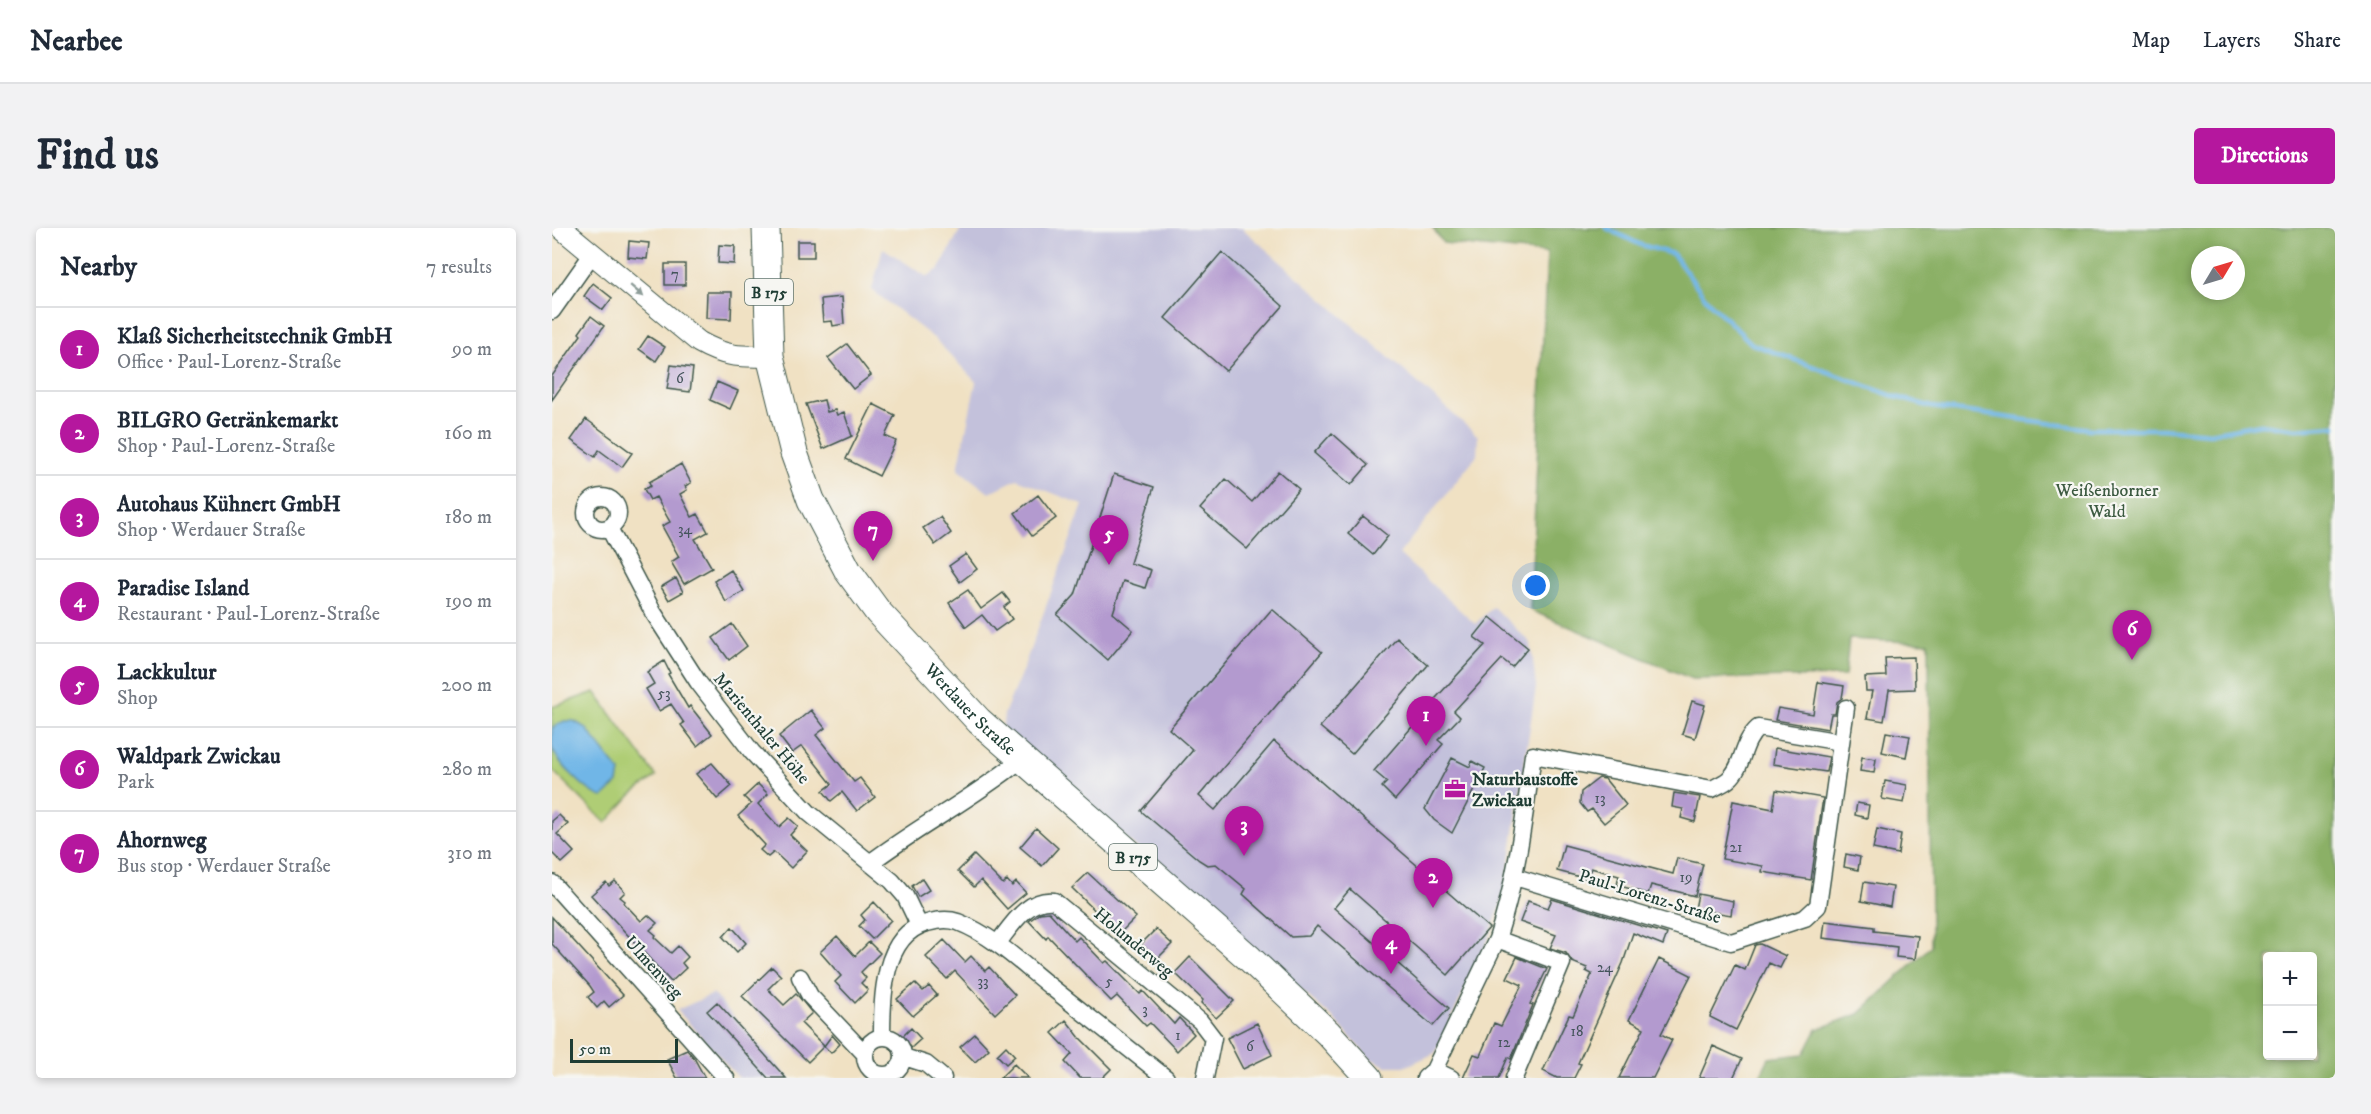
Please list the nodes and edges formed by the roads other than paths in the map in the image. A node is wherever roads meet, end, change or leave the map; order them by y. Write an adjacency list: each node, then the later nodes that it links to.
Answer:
1 (561, 228): 3 (street)
2 (766, 228): 5 (main road, Werdauer Straße / B 175)
3 (593, 253): 4 (street); 5 (street, one-way to 5)
4 (552, 311)
5 (770, 356): 9 (main road, Werdauer Straße / B 175)
6 (609, 528): 10 (street, Marienthaler Höhe)
7 (1846, 708): 8 (street, Paul-Lorenz-Straße)
8 (1841, 742): 11 (street); 11 (street, Paul-Lorenz-Straße)
9 (1022, 759): 10 (street); 26 (main road, Werdauer Straße / B 175)
10 (870, 863): 13 (street, Marienthaler Höhe)
11 (1515, 877): 14 (street)
12 (552, 883): 22 (street, Ulmenweg)
13 (920, 925): 15 (street); 17 (street)
14 (1497, 939): 20 (street); 28 (street)
15 (997, 944): 24 (street); 25 (street, Holunderweg)
16 (800, 977): 18 (street)
17 (882, 1037): 18 (street); 19 (street)
18 (865, 1054): 21 (street)
19 (904, 1057): 21 (street); 23 (street)
20 (1429, 1074): 27 (street)
21 (878, 1076)
22 (726, 1078)
23 (943, 1078)
24 (1166, 1078)
25 (1205, 1078)
26 (1369, 1078)
27 (1451, 1078)
28 (1514, 1078)

